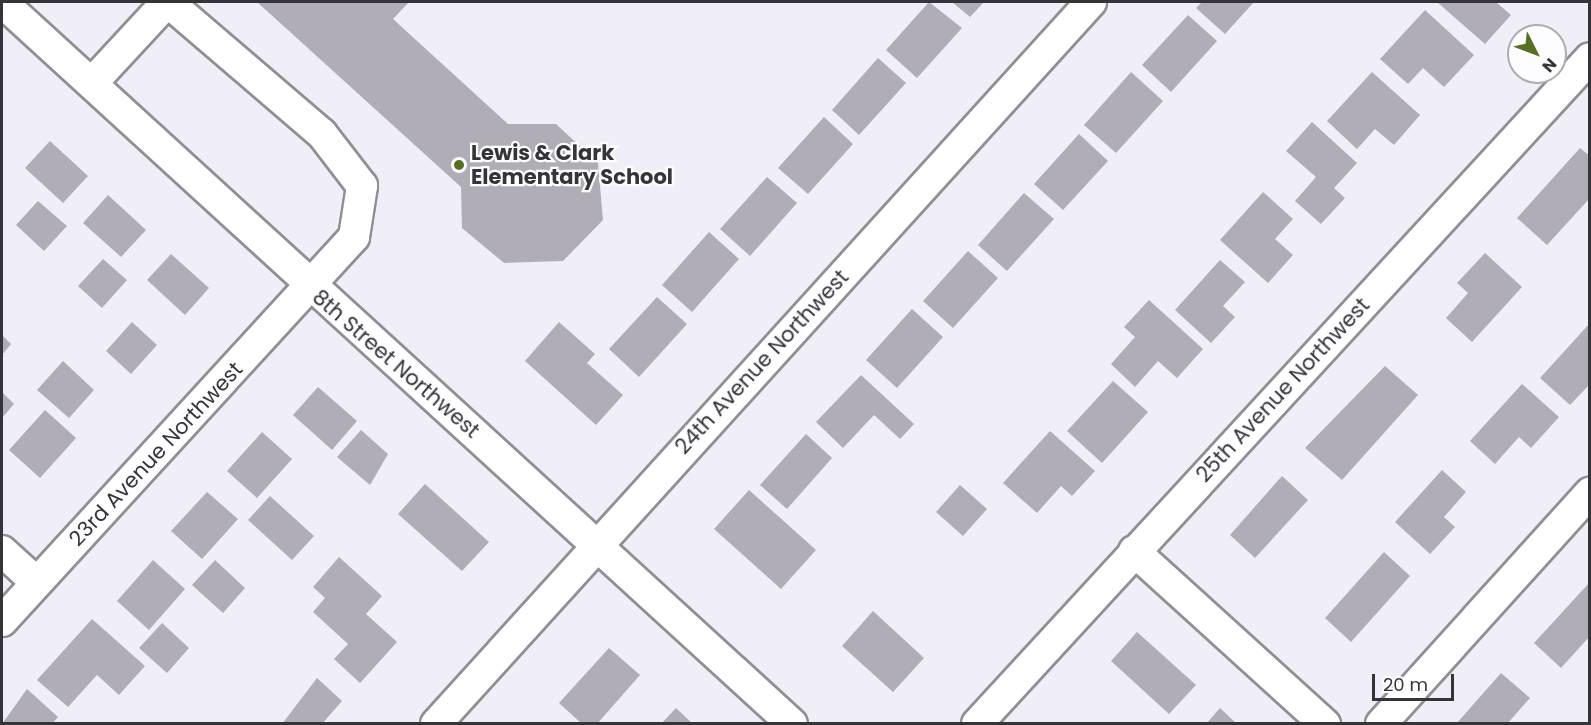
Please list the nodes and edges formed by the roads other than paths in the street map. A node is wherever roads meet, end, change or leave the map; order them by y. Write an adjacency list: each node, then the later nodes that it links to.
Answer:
1 (2, 2): 5 (street, 8th Street Northwest)
2 (168, 2): 5 (street); 6 (street, 23rd Avenue Northwest)
3 (1091, 2): 8 (street, 24th Avenue Northwest)
4 (1590, 58): 10 (street, 25th Avenue Northwest)
5 (92, 83): 6 (street, 8th Street Northwest)
6 (309, 287): 8 (street, 8th Street Northwest); 11 (street, 23rd Avenue Northwest)
7 (1590, 493): 17 (street)
8 (598, 541): 13 (street, 24th Avenue Northwest); 14 (street, 8th Street Northwest)
9 (2, 551): 11 (street)
10 (1134, 551): 15 (street, 25th Avenue Northwest); 16 (street)
11 (37, 583): 12 (street, 23rd Avenue Northwest)
12 (2, 621)
13 (436, 723)
14 (792, 723)
15 (977, 723)
16 (1324, 723)
17 (1382, 723)

